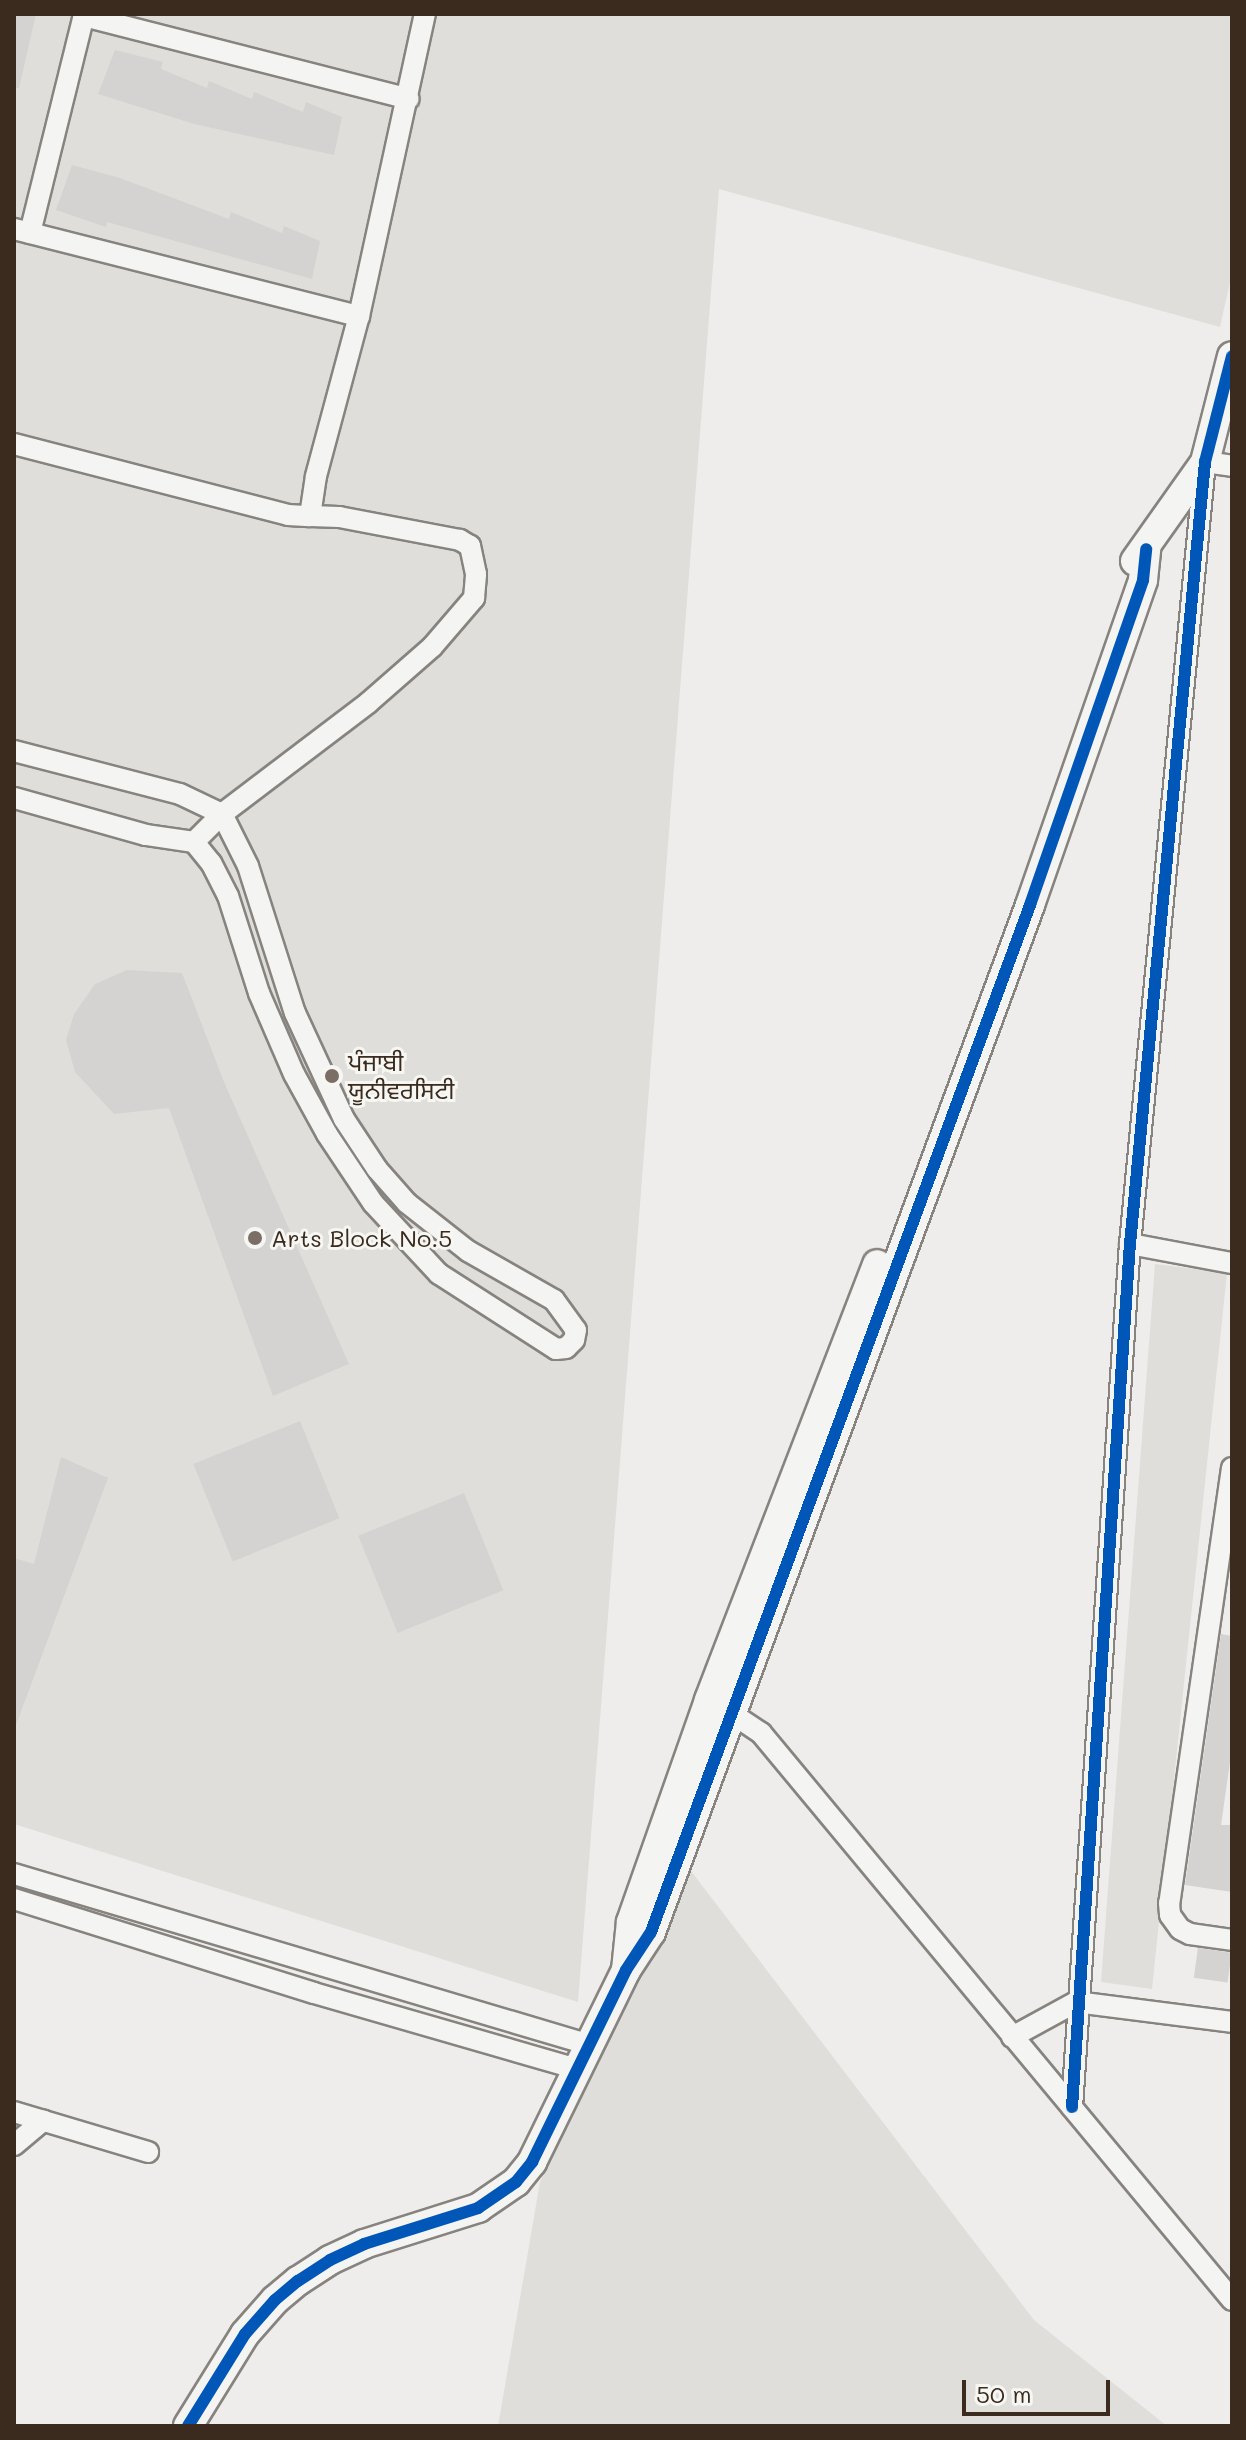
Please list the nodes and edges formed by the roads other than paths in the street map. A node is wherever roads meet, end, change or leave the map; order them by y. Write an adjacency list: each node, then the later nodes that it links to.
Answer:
1 (425, 14): 3 (street)
2 (84, 15): 3 (street); 4 (street)
3 (409, 99): 5 (street)
4 (22, 231): 5 (street)
5 (359, 316): 9 (street)
6 (1232, 356): 8 (street)
7 (14, 444): 9 (street)
8 (1219, 464): 14 (street); 20 (street)
9 (310, 516): 12 (street)
10 (14, 751): 12 (street)
11 (14, 798): 13 (street)
12 (222, 814): 13 (street); 13 (street)
13 (194, 842)
14 (1130, 1244): 15 (street); 24 (street)
15 (1232, 1263)
16 (1232, 1468): 17 (street)
17 (1229, 1509): 18 (street)
18 (1211, 1616): 19 (street); 23 (street)
19 (1232, 1619)
20 (720, 1706): 26 (street); 27 (street)
21 (14, 1874): 27 (street)
22 (14, 1899): 27 (street)
23 (1232, 1940)
24 (1076, 2002): 25 (street); 26 (street); 28 (street)
25 (1232, 2022)
26 (1012, 2037): 28 (street)
27 (584, 2057): 34 (street)
28 (1072, 2107): 33 (street)
29 (14, 2112): 30 (street)
30 (43, 2121): 31 (street); 32 (street)
31 (14, 2145)
32 (148, 2152)
33 (1232, 2300)
34 (188, 2426)

